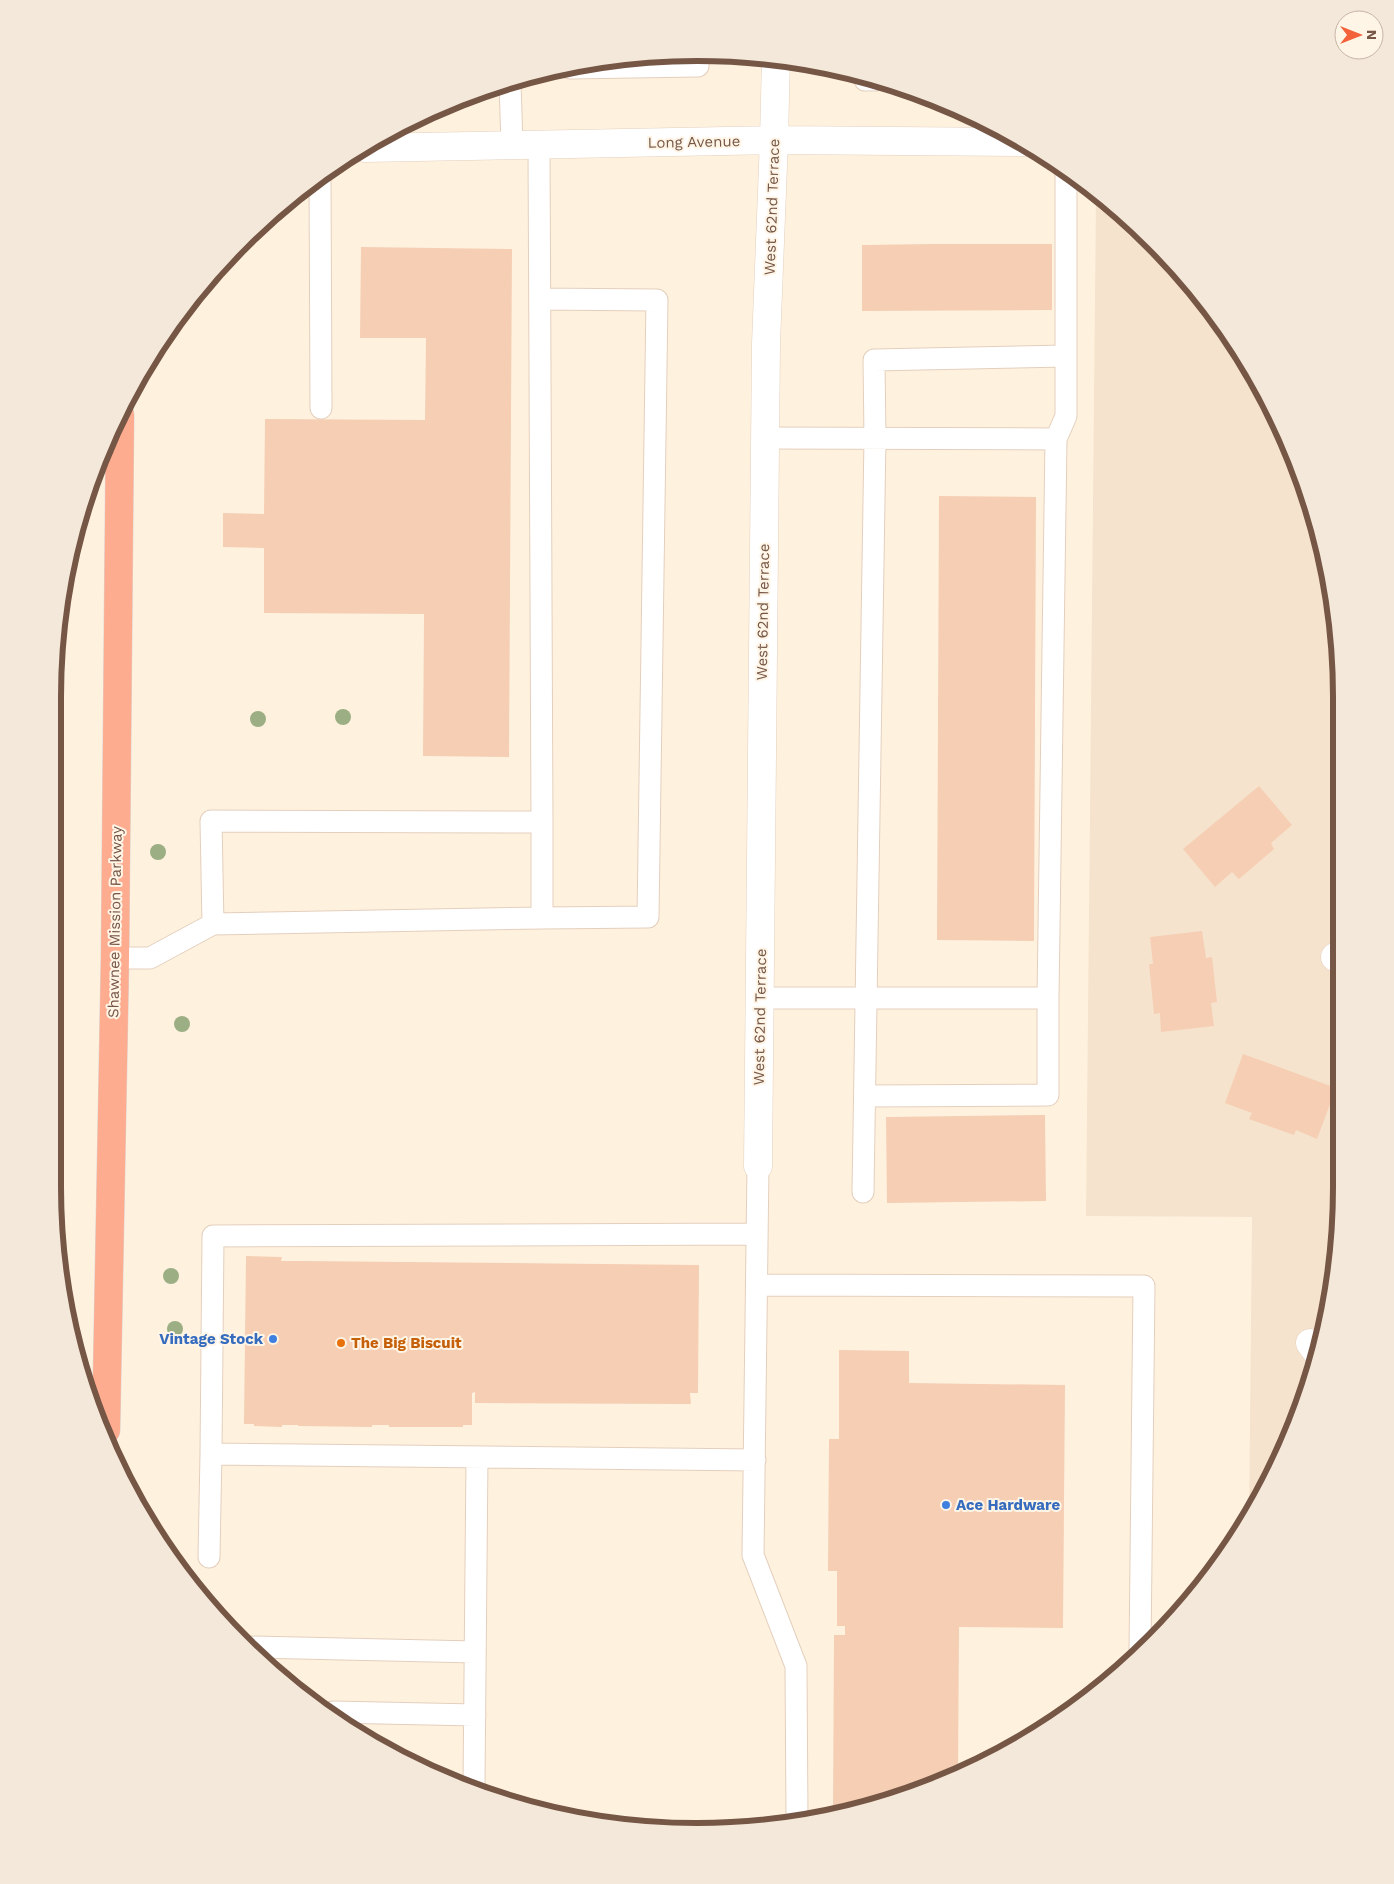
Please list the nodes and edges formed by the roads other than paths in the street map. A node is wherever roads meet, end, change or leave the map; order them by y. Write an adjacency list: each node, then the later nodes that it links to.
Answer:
1 (698, 61): 2 (lane)
2 (612, 67)
3 (776, 67): 5 (street, West 62nd Terrace)
4 (510, 90): 8 (lane)
5 (774, 140): 6 (street, Long Avenue); 9 (street, Long Avenue); 16 (street, West 62nd Terrace)
6 (1007, 142)
7 (385, 143): 8 (street, Long Avenue)
8 (512, 145): 9 (street, Long Avenue)
9 (539, 145): 12 (lane)
10 (1066, 180): 13 (lane)
11 (320, 186): 14 (lane)
12 (540, 299): 19 (lane); 20 (lane)
13 (1066, 356): 17 (lane); 18 (lane)
14 (321, 408)
15 (120, 432): 22 (highway, Shawnee Mission Parkway)
16 (765, 438): 17 (lane); 24 (street, West 62nd Terrace)
17 (875, 438): 18 (lane); 23 (lane)
18 (1056, 439): 25 (lane)
19 (542, 822): 20 (lane); 21 (lane)
20 (542, 918): 21 (lane)
21 (213, 924): 22 (lane)
22 (115, 958): 31 (highway, Shawnee Mission Parkway)
23 (866, 997): 24 (lane); 25 (lane); 26 (lane)
24 (760, 998): 27 (street, West 62nd Terrace)
25 (1048, 998): 26 (lane)
26 (865, 1096): 28 (lane)
27 (758, 1166): 29 (lane)
28 (863, 1192)
29 (757, 1234): 30 (lane); 32 (lane)
30 (757, 1285): 34 (lane); 36 (lane)
31 (106, 1420)
32 (211, 1454): 33 (lane); 35 (lane)
33 (477, 1457): 34 (lane); 38 (lane)
34 (754, 1460): 42 (lane)
35 (209, 1557)
36 (1140, 1643)
37 (258, 1647): 38 (lane)
38 (475, 1652): 40 (lane)
39 (339, 1712): 40 (lane)
40 (475, 1715): 41 (lane)
41 (474, 1782)
42 (797, 1815)

